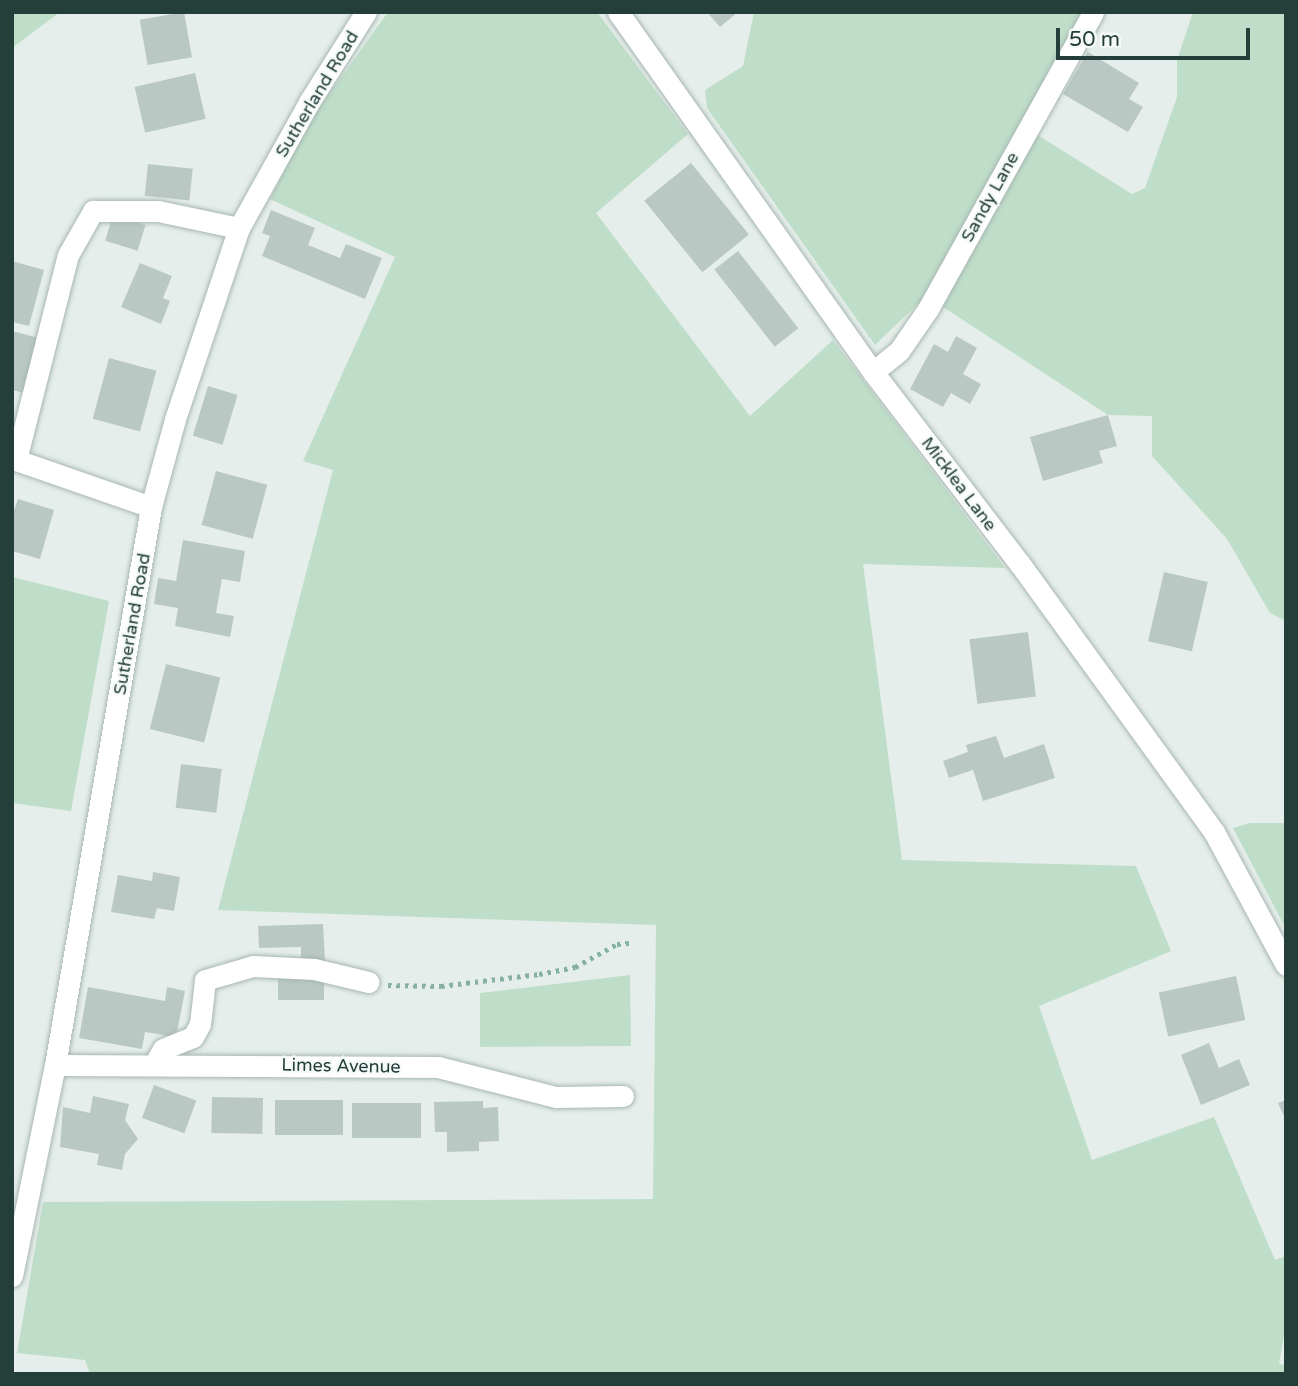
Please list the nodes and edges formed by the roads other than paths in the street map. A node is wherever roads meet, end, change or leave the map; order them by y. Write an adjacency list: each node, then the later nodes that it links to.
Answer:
1 (366, 12): 4 (street, Sutherland Road)
2 (618, 12): 5 (street, Micklea Lane)
3 (1093, 12): 5 (street, Sandy Lane)
4 (239, 228): 6 (street, Sutherland Road); 6 (street)
5 (873, 372): 7 (street, Micklea Lane)
6 (151, 507): 9 (street, Sutherland Road)
7 (1286, 965)
8 (368, 982): 10 (street)
9 (55, 1065): 10 (street, Limes Avenue); 12 (street, Sutherland Road)
10 (154, 1065): 11 (street, Limes Avenue)
11 (623, 1096)
12 (12, 1276)

